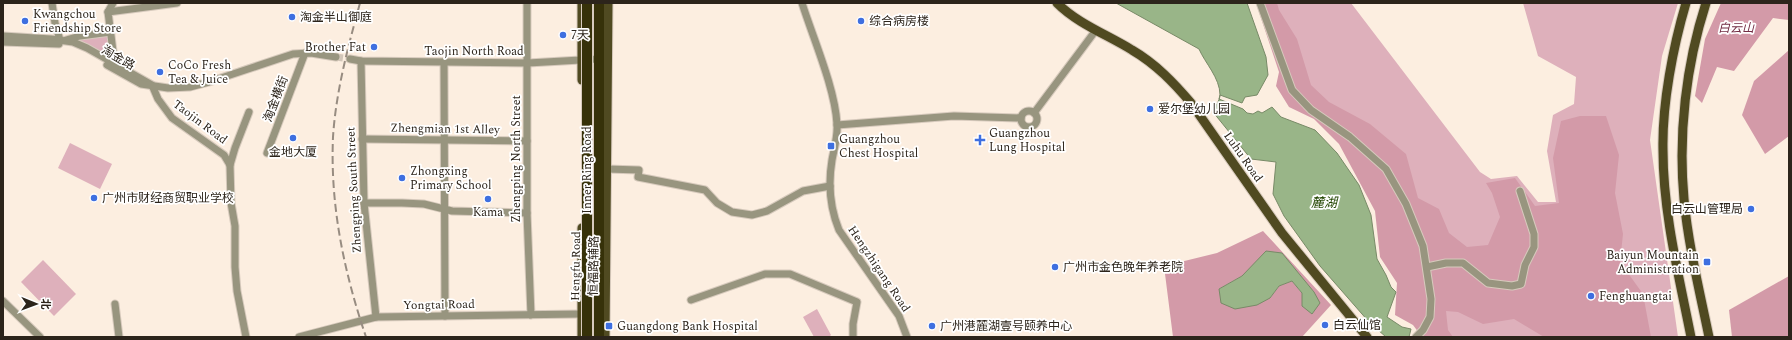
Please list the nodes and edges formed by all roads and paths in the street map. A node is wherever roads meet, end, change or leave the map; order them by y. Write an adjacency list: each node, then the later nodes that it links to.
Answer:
1 (52, 3): 18 (street)
2 (113, 3): 14 (street)
3 (177, 3): 14 (street)
4 (527, 3): 26 (street, Zhengping North Street)
5 (582, 3): 23 (main road, 恒福路辅路)
6 (588, 3): 23 (main road, Hengfu Road); 57 (highway, Inner Ring Road, bridge)
7 (599, 3): 23 (main road, Hengfu Road); 58 (highway, Inner Ring Road)
8 (608, 3): 38 (main road, 恒福路辅路)
9 (802, 3): 32 (street, Hengzhigang Road)
10 (1057, 3): 15 (main road, Luhu Road)
11 (1260, 3): 44 (street)
12 (1686, 3): 64 (main road)
13 (1706, 3): 65 (main road)
14 (108, 12): 16 (street)
15 (1096, 30): 30 (street); 62 (main road, Luhu Road)
16 (111, 32): 18 (street); 27 (street)
17 (3, 36): 18 (street)
18 (62, 40): 27 (street)
19 (3, 42): 27 (street, 淘金路)
20 (306, 53): 21 (street); 28 (street); 36 (street, 淘金横街)
21 (336, 56)
22 (350, 59): 24 (street, Taojin North Road)
23 (590, 59): 26 (street, Taojin North Road); 48 (main road, 恒福路辅路); 57 (main road, Hengfu Road); 58 (main road, Hengfu Road)
24 (361, 61): 25 (street, Taojin North Road); 33 (street, Zhengping South Street)
25 (444, 62): 26 (street, Taojin North Road); 34 (street)
26 (528, 62): 35 (street, Zhengping North Street)
27 (115, 67): 28 (street)
28 (152, 85): 37 (street, Taojin Road)
29 (249, 112): 37 (street)
30 (1034, 113): 31 (street); 31 (street)
31 (1021, 118): 32 (street)
32 (837, 124): 39 (street, Hengzhigang Road)
33 (362, 139): 34 (street, Zhengmian 1st Alley); 41 (street, Zhengping South Street)
34 (444, 140): 35 (street, Zhengmian 1st Alley); 42 (street)
35 (527, 141): 43 (street, Zhengping North Street)
36 (267, 153)
37 (230, 165): 54 (street)
38 (606, 169): 39 (street); 59 (main road, 恒福路辅路)
39 (830, 186): 61 (street, Hengzhigang Road)
40 (1520, 191): 44 (street)
41 (364, 203): 42 (street); 51 (street, Zhengping South Street)
42 (445, 209): 43 (street); 50 (street)
43 (527, 213): 49 (street, Zhengping North Street)
44 (1426, 267): 63 (street)
45 (691, 300): 60 (street)
46 (3, 301): 52 (street)
47 (115, 304): 53 (street)
48 (582, 314): 49 (street, Yongtai Road); 56 (main road, 恒福路辅路)
49 (531, 315): 50 (street, Yongtai Road)
50 (445, 316): 51 (street, Yongtai Road)
51 (376, 317): 55 (street, Yongtai Road)
52 (40, 337)
53 (119, 337)
54 (246, 337)
55 (299, 337)
56 (582, 337)
57 (587, 337)
58 (598, 337)
59 (605, 337)
60 (852, 337)
61 (907, 337)
62 (1367, 337)
63 (1416, 337)
64 (1691, 337)
65 (1709, 337)

